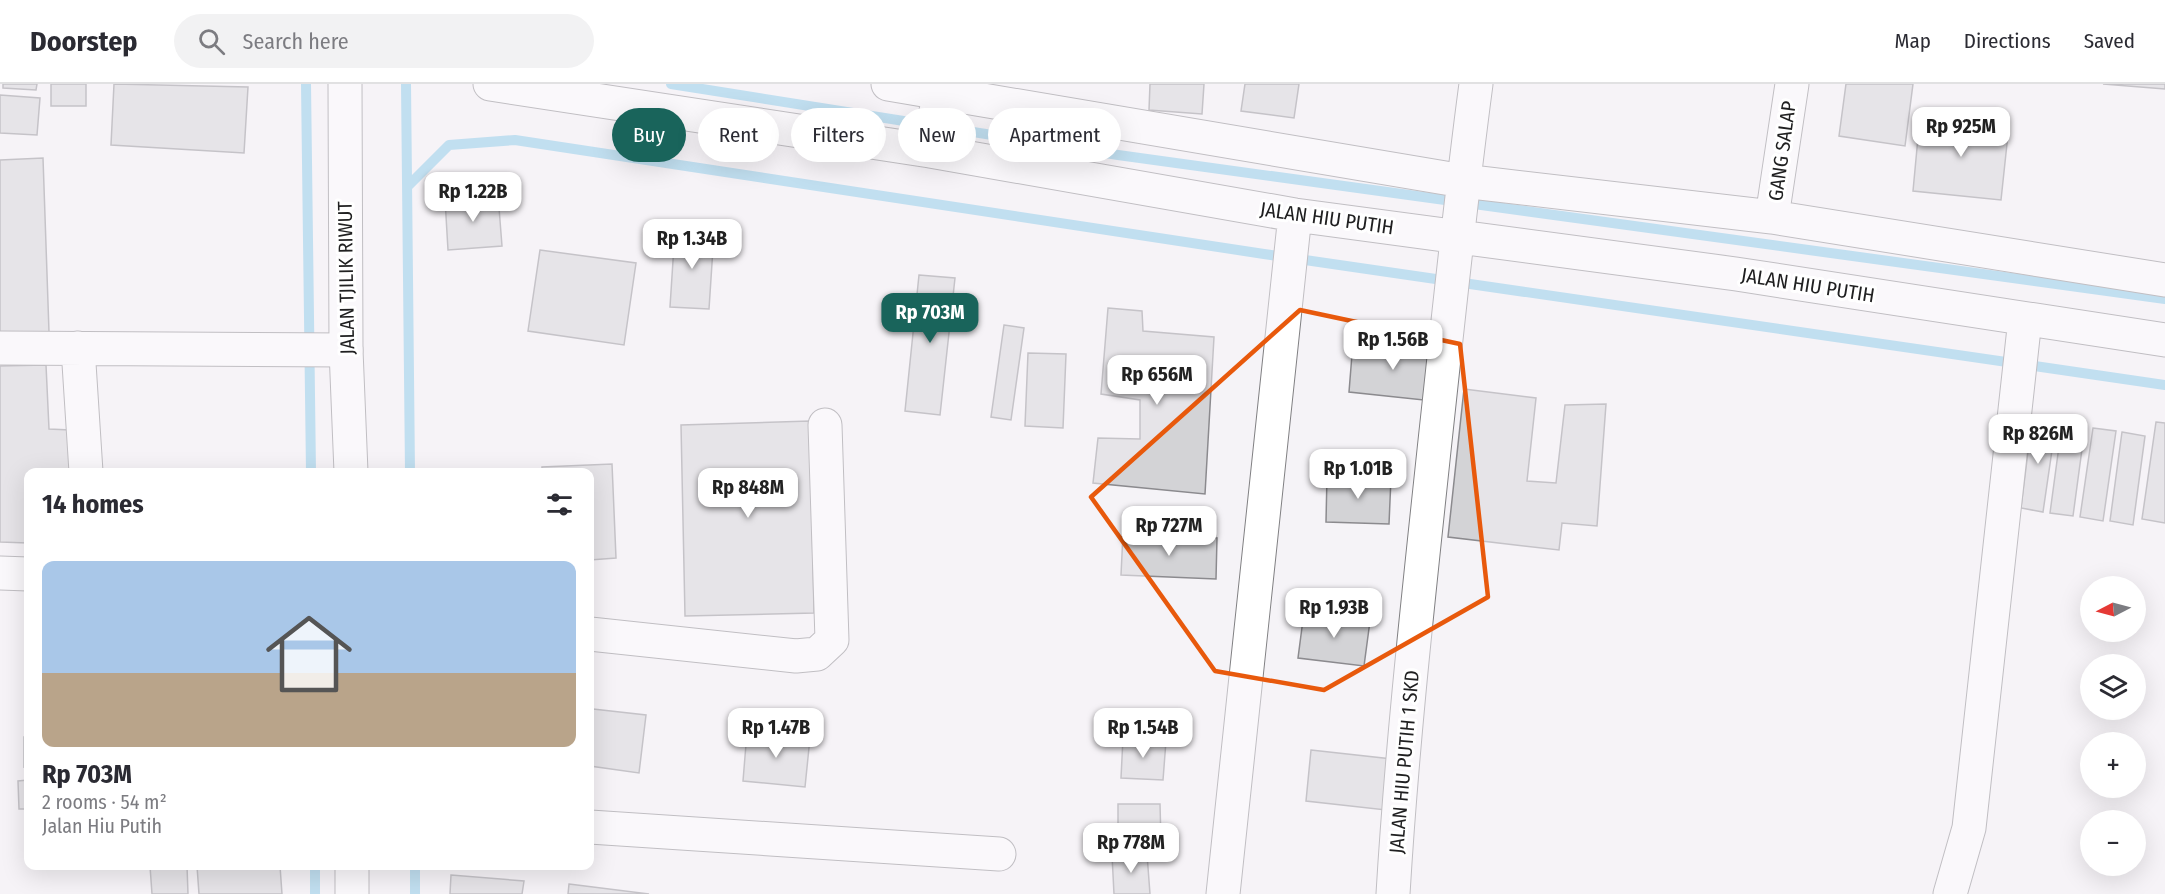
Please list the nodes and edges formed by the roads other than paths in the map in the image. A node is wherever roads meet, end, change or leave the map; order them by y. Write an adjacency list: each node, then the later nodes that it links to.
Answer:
1 (345, 84): 20 (main road, JALAN TJILIK RIWUT)
2 (490, 84): 9 (main road, JALAN HIU PUTIH)
3 (888, 84): 6 (main road)
4 (1476, 84): 11 (main road, JALAN HIU PUTIH 1 SKD)
5 (1792, 84): 13 (main road, GANG SALAP)
6 (939, 92): 7 (main road); 8 (main road)
7 (1056, 98): 11 (main road)
8 (937, 108)
9 (898, 146)
10 (976, 159): 12 (main road, JALAN HIU PUTIH)
11 (1462, 181): 13 (main road); 14 (main road, JALAN HIU PUTIH 1 SKD)
12 (1295, 215): 14 (main road, JALAN HIU PUTIH); 31 (main road)
13 (1772, 217): 15 (main road)
14 (1457, 236): 16 (main road, JALAN HIU PUTIH); 32 (main road, JALAN HIU PUTIH 1 SKD)
15 (2165, 280)
16 (2025, 319): 17 (main road, JALAN HIU PUTIH); 33 (main road)
17 (2165, 340)
18 (0, 348): 19 (main road)
19 (78, 348): 20 (main road); 22 (main road)
20 (346, 350): 23 (main road, JALAN TJILIK RIWUT)
21 (825, 425): 26 (main road)
22 (86, 468)
23 (351, 468)
24 (0, 573): 25 (main road)
25 (24, 574)
26 (594, 634)
27 (594, 827): 28 (main road)
28 (999, 854)
29 (352, 870): 30 (main road)
30 (352, 894)
31 (1223, 894)
32 (1393, 894)
33 (1950, 894)

